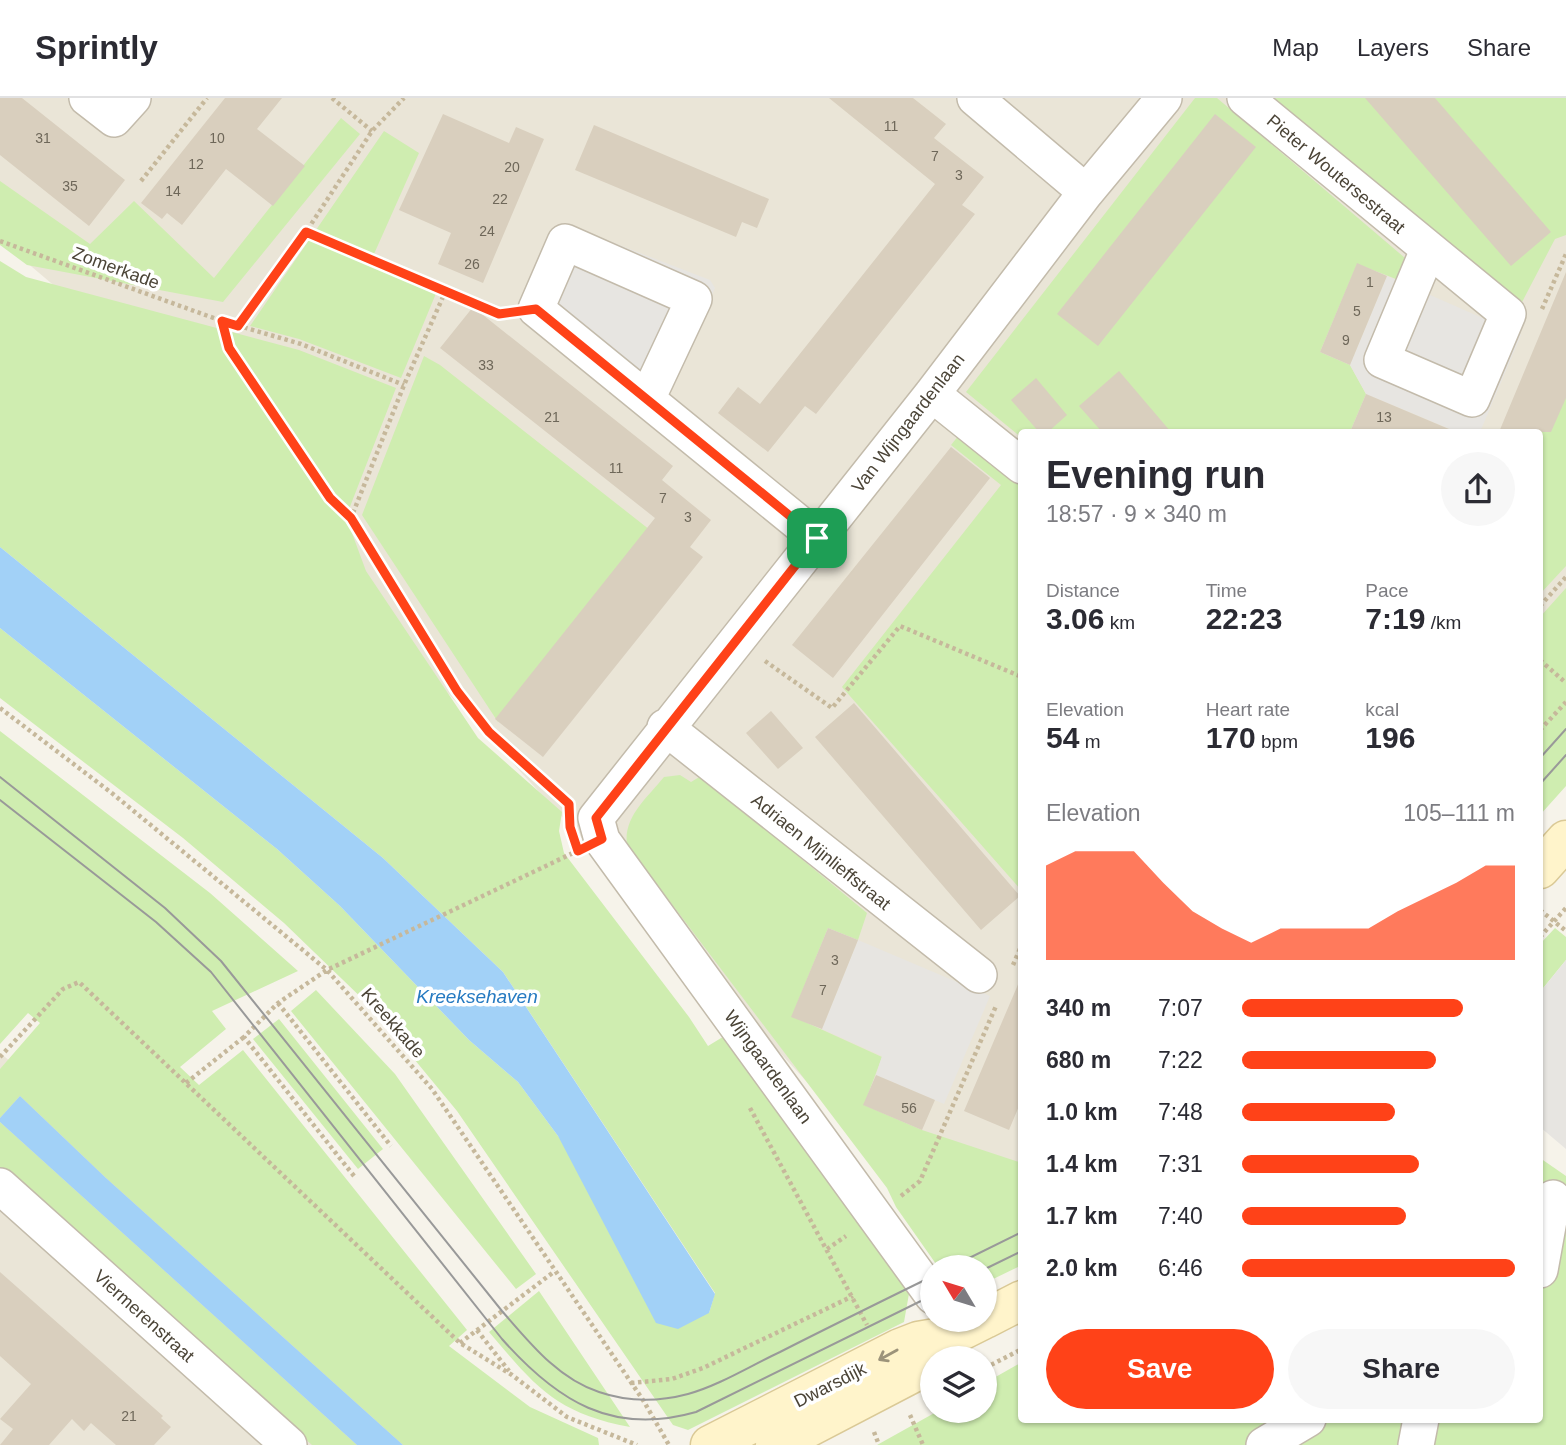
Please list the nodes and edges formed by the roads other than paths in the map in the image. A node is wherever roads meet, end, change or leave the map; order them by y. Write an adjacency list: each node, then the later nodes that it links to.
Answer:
1 (87, 98): 2 (street)
2 (133, 98)
3 (975, 98): 6 (street)
4 (1164, 98): 6 (street, Van Wijngaardenlaan)
5 (1245, 98): 7 (street, Pieter Woutersestraat)
6 (1086, 192): 8 (street, Van Wijngaardenlaan)
7 (1428, 250)
8 (932, 394): 10 (street); 11 (street, Van Wijngaardenlaan)
9 (648, 399): 9 (street); 11 (street)
10 (1018, 463)
11 (817, 538): 12 (street, Van Wijngaardenlaan)
12 (665, 727): 13 (street, Van Wijngaardenlaan); 16 (street, Adriaen Mijnlieffstraat)
13 (602, 839): 20 (street, Wijngaardenlaan)
14 (1566, 840): 15 (street)
15 (1543, 866)
16 (996, 983)
17 (0, 1186): 27 (street, Viermerenstraat)
18 (1553, 1198): 19 (street)
19 (1543, 1253)
20 (920, 1278)
21 (1018, 1302): 22 (street, Dwarsdijk)
22 (998, 1310)
23 (958, 1332): 24 (street, Dwarsdijk)
24 (890, 1370): 28 (street, Dwarsdijk); 29 (street, Dwarsdijk)
25 (1301, 1423): 30 (street)
26 (1419, 1423): 31 (street)
27 (289, 1445)
28 (710, 1445)
29 (775, 1445)
30 (1264, 1445)
31 (1416, 1445)

